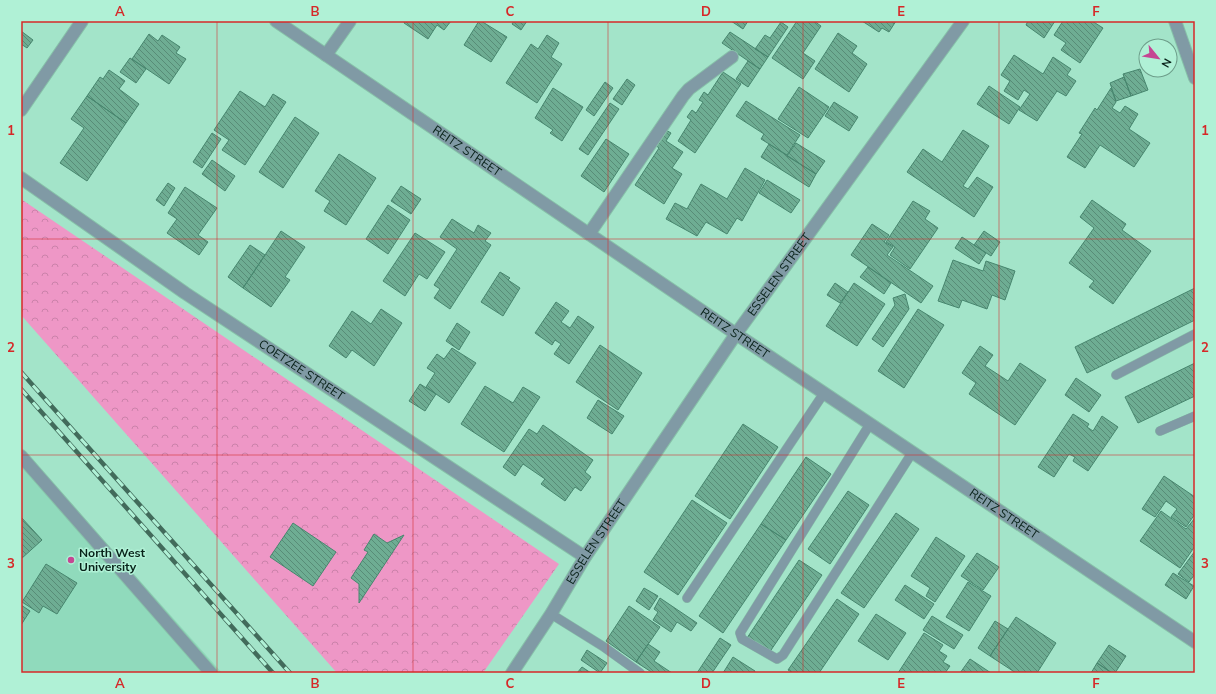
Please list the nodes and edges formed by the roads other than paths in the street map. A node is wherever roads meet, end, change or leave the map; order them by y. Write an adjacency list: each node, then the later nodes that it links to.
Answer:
1 (82, 21): 10 (street)
2 (276, 21): 7 (street, REITZ STREET)
3 (350, 21): 7 (street)
4 (963, 21): 13 (street, ESSELEN STREET)
5 (1175, 21): 6 (street)
6 (1190, 45): 9 (street)
7 (326, 55): 12 (street, REITZ STREET)
8 (732, 57): 12 (street)
9 (1195, 78)
10 (21, 110)
11 (21, 178): 22 (street, COETZEE STREET)
12 (589, 234): 13 (street, REITZ STREET)
13 (736, 334): 16 (street, REITZ STREET); 22 (street, ESSELEN STREET)
14 (1195, 334): 15 (lane)
15 (1116, 375)
16 (824, 393): 18 (street, REITZ STREET); 23 (lane)
17 (1195, 416): 19 (lane)
18 (870, 424): 20 (street, REITZ STREET); 20 (lane)
19 (1160, 431)
20 (912, 453): 25 (street, REITZ STREET)
21 (21, 456): 26 (street)
22 (585, 557): 24 (street, ESSELEN STREET)
23 (687, 598)
24 (551, 614): 27 (street, ESSELEN STREET); 28 (lane)
25 (1195, 642)
26 (211, 673)
27 (512, 673)
28 (640, 673)

